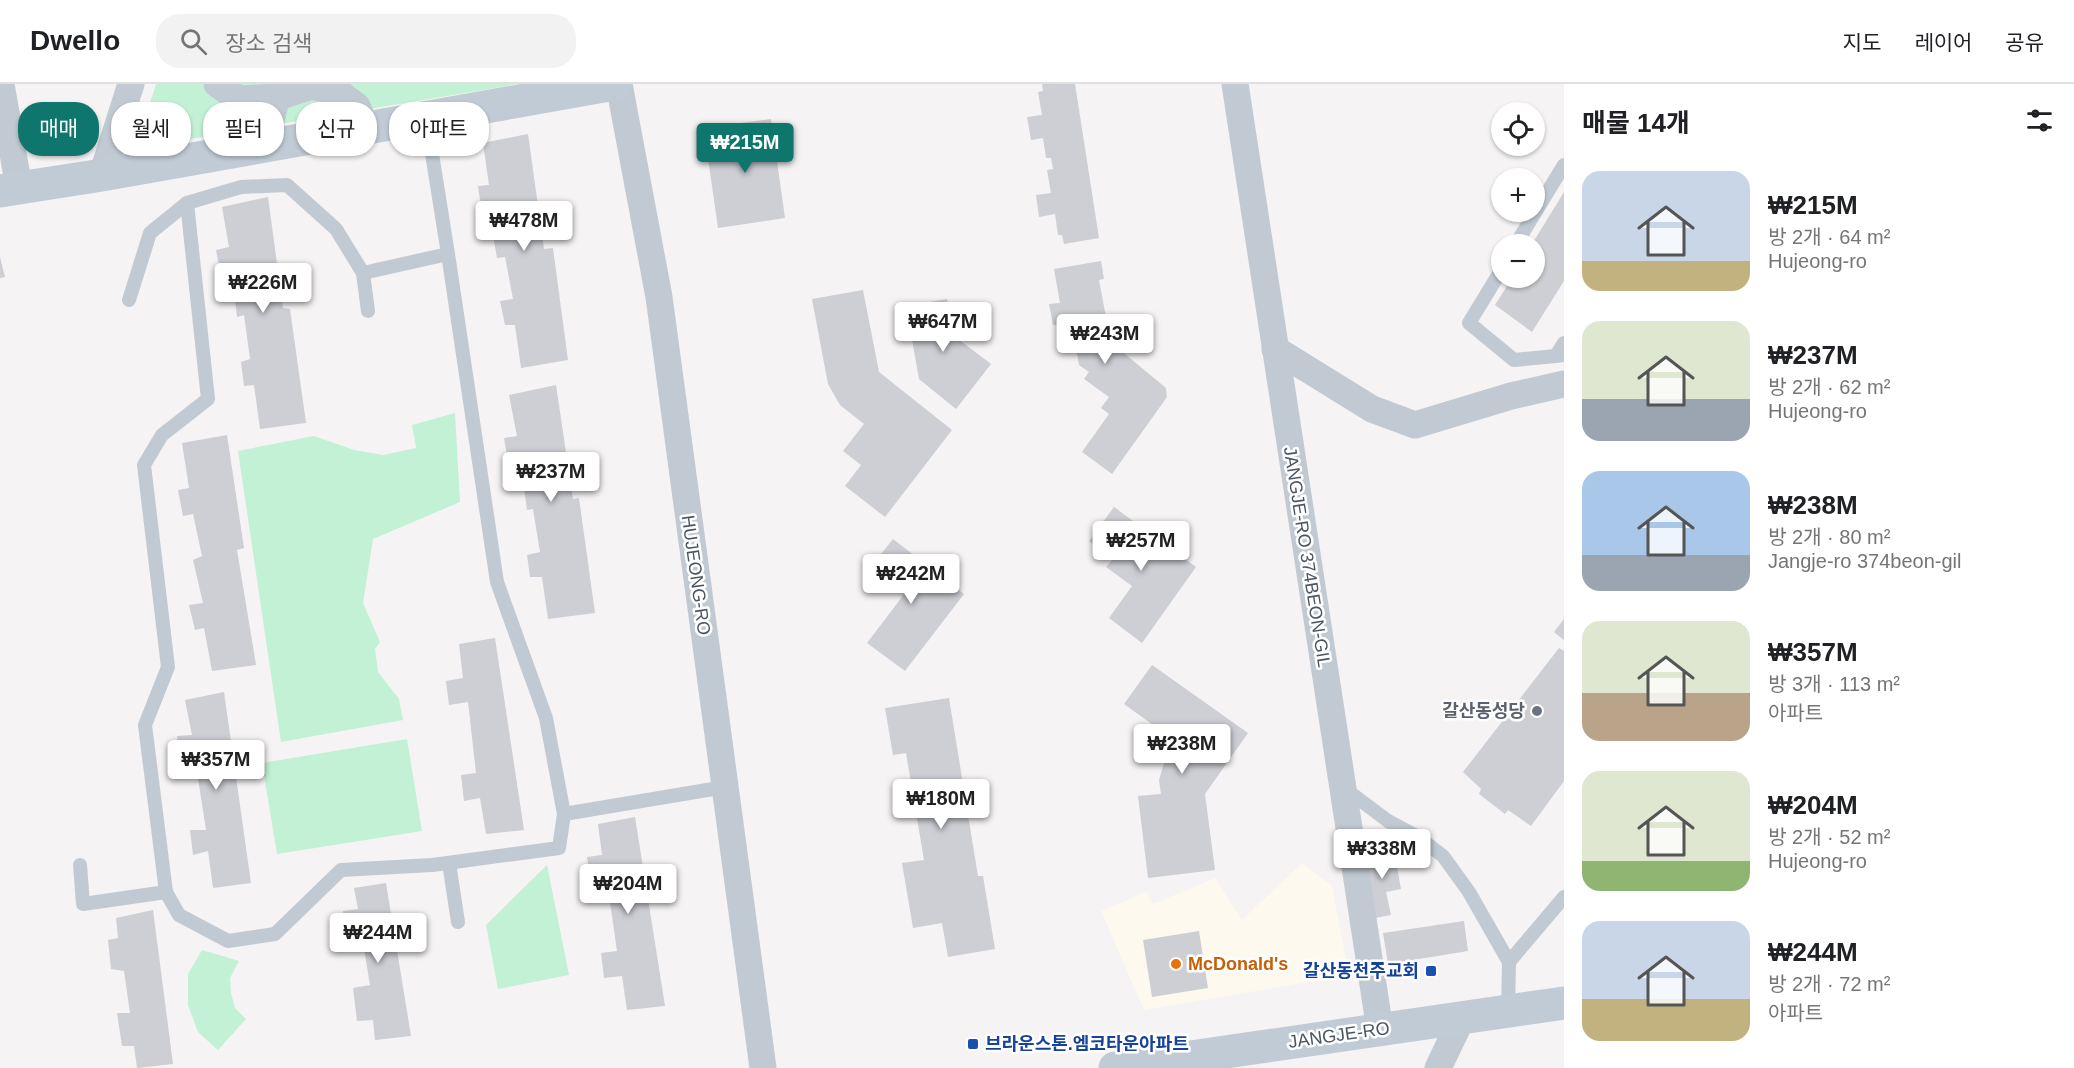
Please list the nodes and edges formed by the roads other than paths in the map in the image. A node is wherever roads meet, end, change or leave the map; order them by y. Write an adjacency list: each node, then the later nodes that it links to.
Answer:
1 (1, 84): 16 (street)
2 (130, 84): 15 (street)
3 (196, 84): 4 (street)
4 (212, 84)
5 (218, 84): 9 (street)
6 (617, 84): 11 (street); 29 (street, HUJEONG-RO)
7 (1235, 84): 25 (street, JANGJE-RO 374BEON-GIL)
8 (342, 88): 9 (street); 10 (street)
9 (281, 91)
10 (354, 102)
11 (489, 105)
12 (208, 156): 15 (street)
13 (432, 156): 19 (lane)
14 (1564, 165): 18 (lane)
15 (102, 175): 16 (street)
16 (9, 189)
17 (188, 203): 20 (lane); 22 (lane); 33 (lane)
18 (1522, 234)
19 (448, 254): 20 (lane); 30 (lane)
20 (363, 273): 23 (lane)
21 (1491, 287): 26 (lane)
22 (129, 300)
23 (368, 311)
24 (1564, 343): 26 (lane)
25 (1275, 349): 27 (street); 28 (street, JANGJE-RO 374BEON-GIL)
26 (1560, 356)
27 (1564, 384)
28 (1342, 787): 36 (lane); 40 (street, JANGJE-RO 374BEON-GIL)
29 (725, 788): 30 (lane); 41 (street, HUJEONG-RO)
30 (564, 814): 31 (lane)
31 (448, 862): 33 (lane); 35 (lane)
32 (80, 865): 33 (lane)
33 (166, 892)
34 (1564, 897): 36 (lane)
35 (458, 922)
36 (1509, 962): 38 (lane)
37 (1561, 1006): 38 (street, JANGJE-RO)
38 (1508, 1011): 39 (street, JANGJE-RO)
39 (1462, 1018): 40 (street, JANGJE-RO); 43 (street)
40 (1380, 1029): 42 (street, JANGJE-RO)
41 (763, 1068)
42 (1115, 1068)
43 (1438, 1068)

